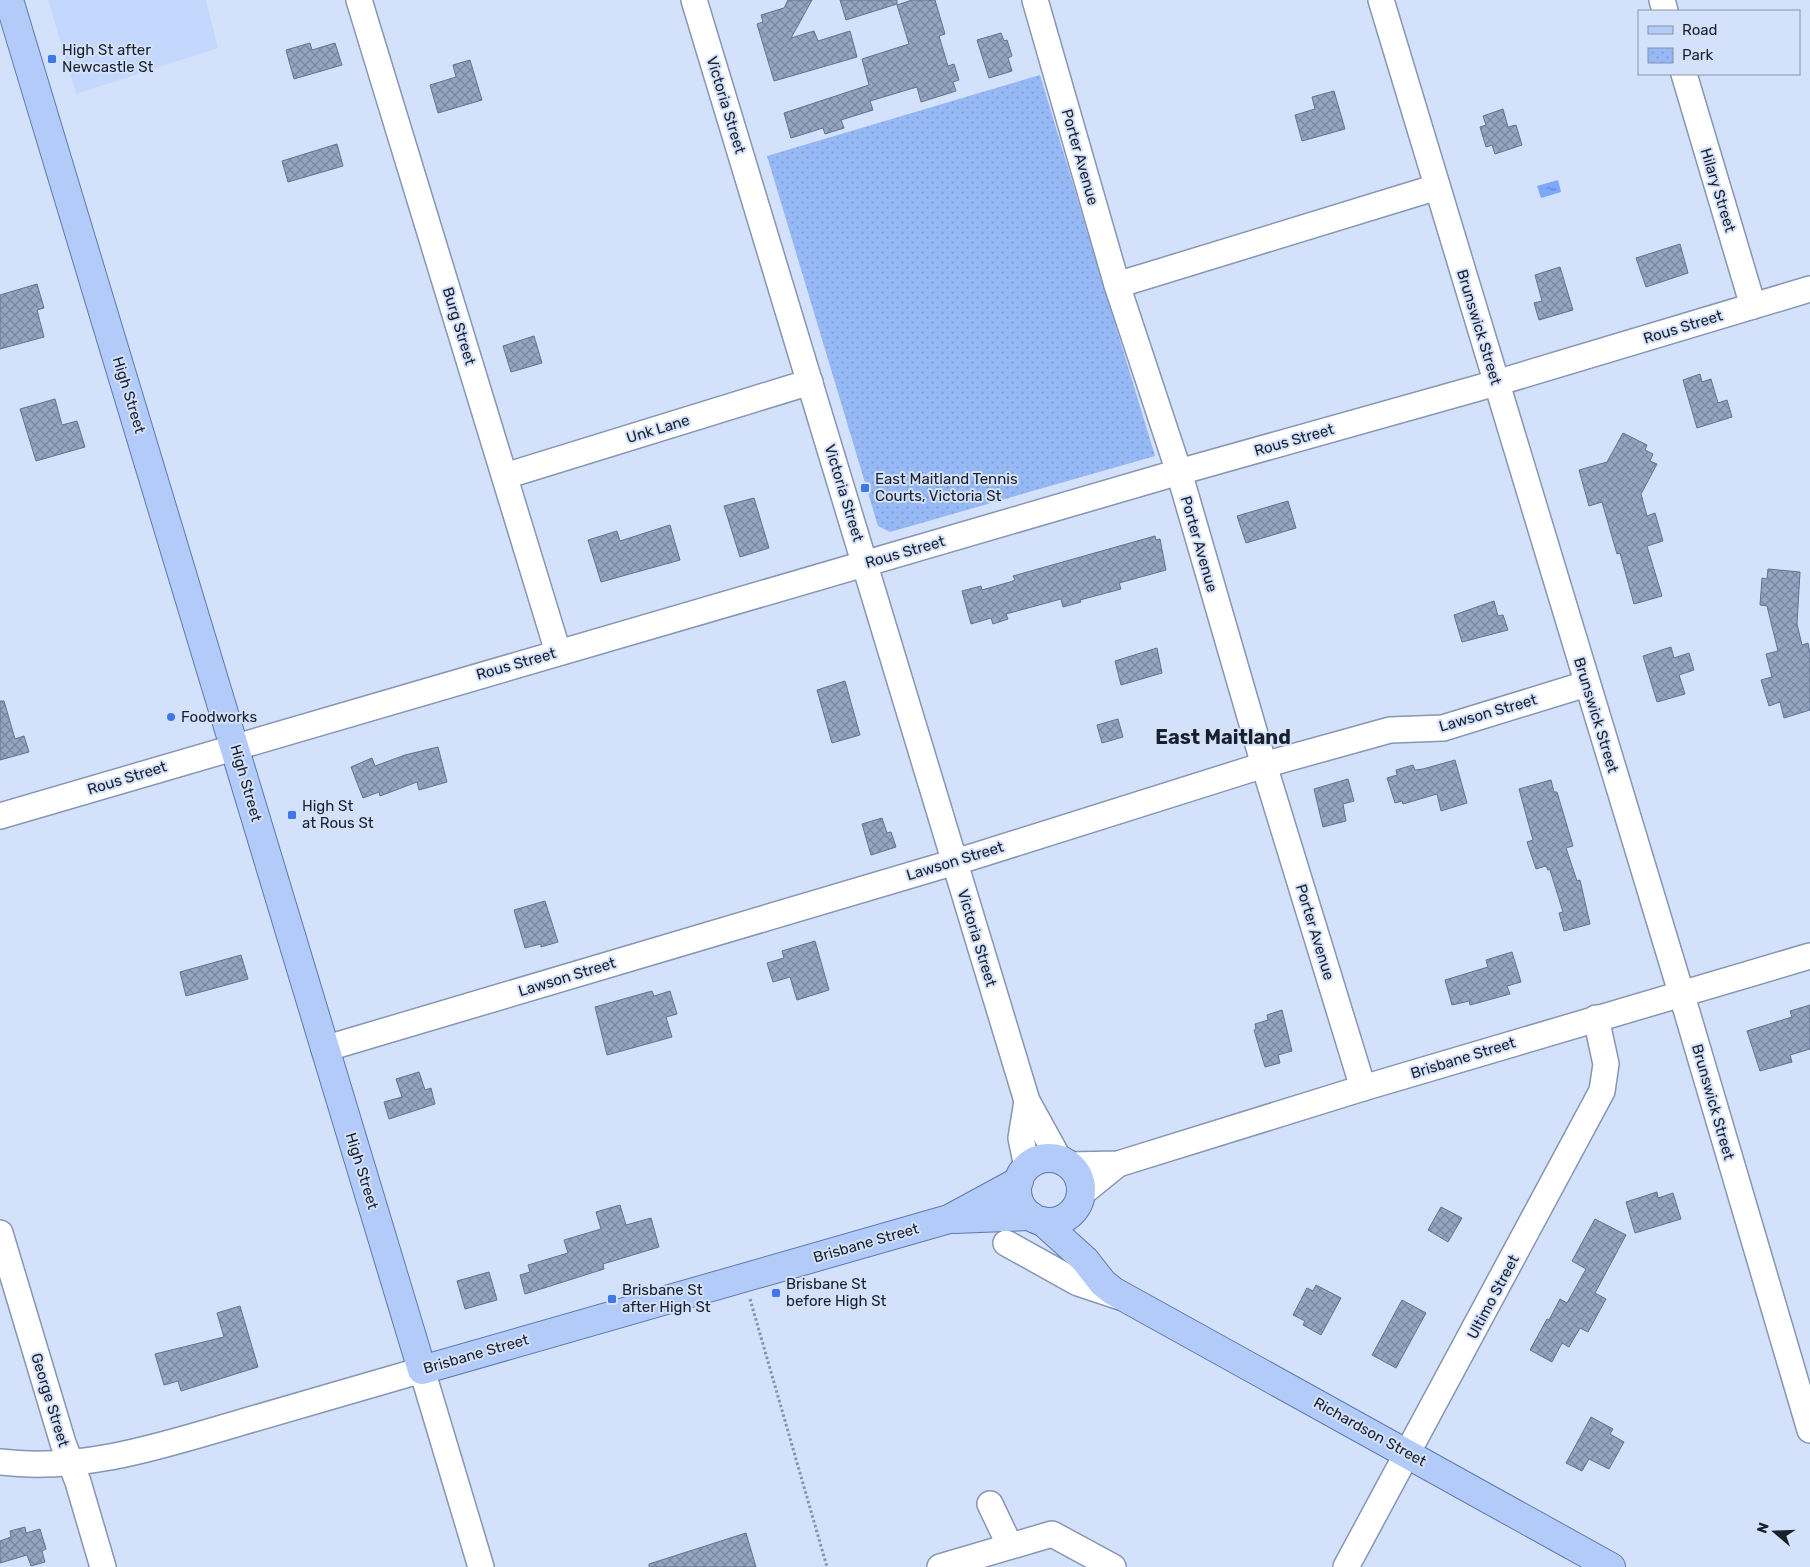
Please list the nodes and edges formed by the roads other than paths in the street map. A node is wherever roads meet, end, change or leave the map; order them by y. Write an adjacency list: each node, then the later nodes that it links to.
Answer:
1 (9, 0): 18 (main road, High Street)
2 (359, 0): 14 (street, Burg Street)
3 (694, 0): 11 (street, Victoria Street)
4 (1035, 0): 8 (street, Porter Avenue)
5 (1381, 0): 7 (street, Brunswick Street)
6 (1684, 75): 10 (street, Hilary Street)
7 (1437, 187): 8 (street); 12 (street, Brunswick Street)
8 (1117, 285): 13 (street, Porter Avenue)
9 (1810, 289): 10 (street, Rous Street)
10 (1753, 306): 12 (street, Rous Street)
11 (810, 382): 14 (street, Unk Lane); 15 (street, Victoria Street)
12 (1496, 383): 13 (street, Rous Street); 17 (street, Brunswick Street)
13 (1179, 472): 15 (street, Rous Street); 19 (street, Porter Avenue)
14 (505, 476): 16 (street, Burg Street)
15 (865, 564): 16 (street, Rous Street); 21 (street, Victoria Street)
16 (558, 652): 18 (street, Rous Street)
17 (1586, 684): 19 (street, Lawson Street); 23 (street, Brunswick Street)
18 (235, 746): 20 (street, Rous Street); 25 (main road, High Street)
19 (1264, 765): 21 (street, Lawson Street); 26 (street, Porter Avenue)
20 (0, 816)
21 (954, 862): 25 (street, Lawson Street); 27 (street, Victoria Street)
22 (1810, 956): 23 (street, Brisbane Street)
23 (1681, 994): 24 (street, Brisbane Street); 39 (street, Brunswick Street)
24 (1596, 1018): 26 (street, Brisbane Street); 40 (street, Ultimo Street)
25 (324, 1049): 38 (main road, High Street)
26 (1363, 1088): 29 (street, Brisbane Street)
27 (1027, 1101): 28 (street, Victoria Street); 30 (street, Victoria Street)
28 (1064, 1162): 29 (street, Brisbane Street); 30 (main road); 31 (main road)
29 (1118, 1164): 31 (street, Brisbane Street)
30 (1023, 1174): 32 (main road); 33 (main road, Brisbane Street)
31 (1078, 1200): 32 (main road); 36 (main road, Richardson Street)
32 (1036, 1218): 33 (main road, Brisbane Street); 36 (main road, Richardson Street)
33 (949, 1219): 38 (main road, Brisbane Street)
34 (0, 1233): 42 (street, George Street)
35 (1006, 1243): 37 (street, Richardson Street)
36 (1085, 1260): 37 (main road, Richardson Street)
37 (1128, 1300): 40 (main road, Richardson Street)
38 (422, 1370): 42 (street, Brisbane Street); 46 (street, High Street)
39 (1810, 1430)
40 (1408, 1453): 49 (street, Ultimo Street); 50 (main road, Richardson Street)
41 (0, 1462): 42 (street, Brisbane Street)
42 (70, 1463): 45 (street, George Street)
43 (990, 1504): 44 (street)
44 (1010, 1546): 47 (street); 48 (street)
45 (103, 1567)
46 (481, 1567)
47 (940, 1567)
48 (1113, 1567)
49 (1346, 1567)
50 (1611, 1567)

